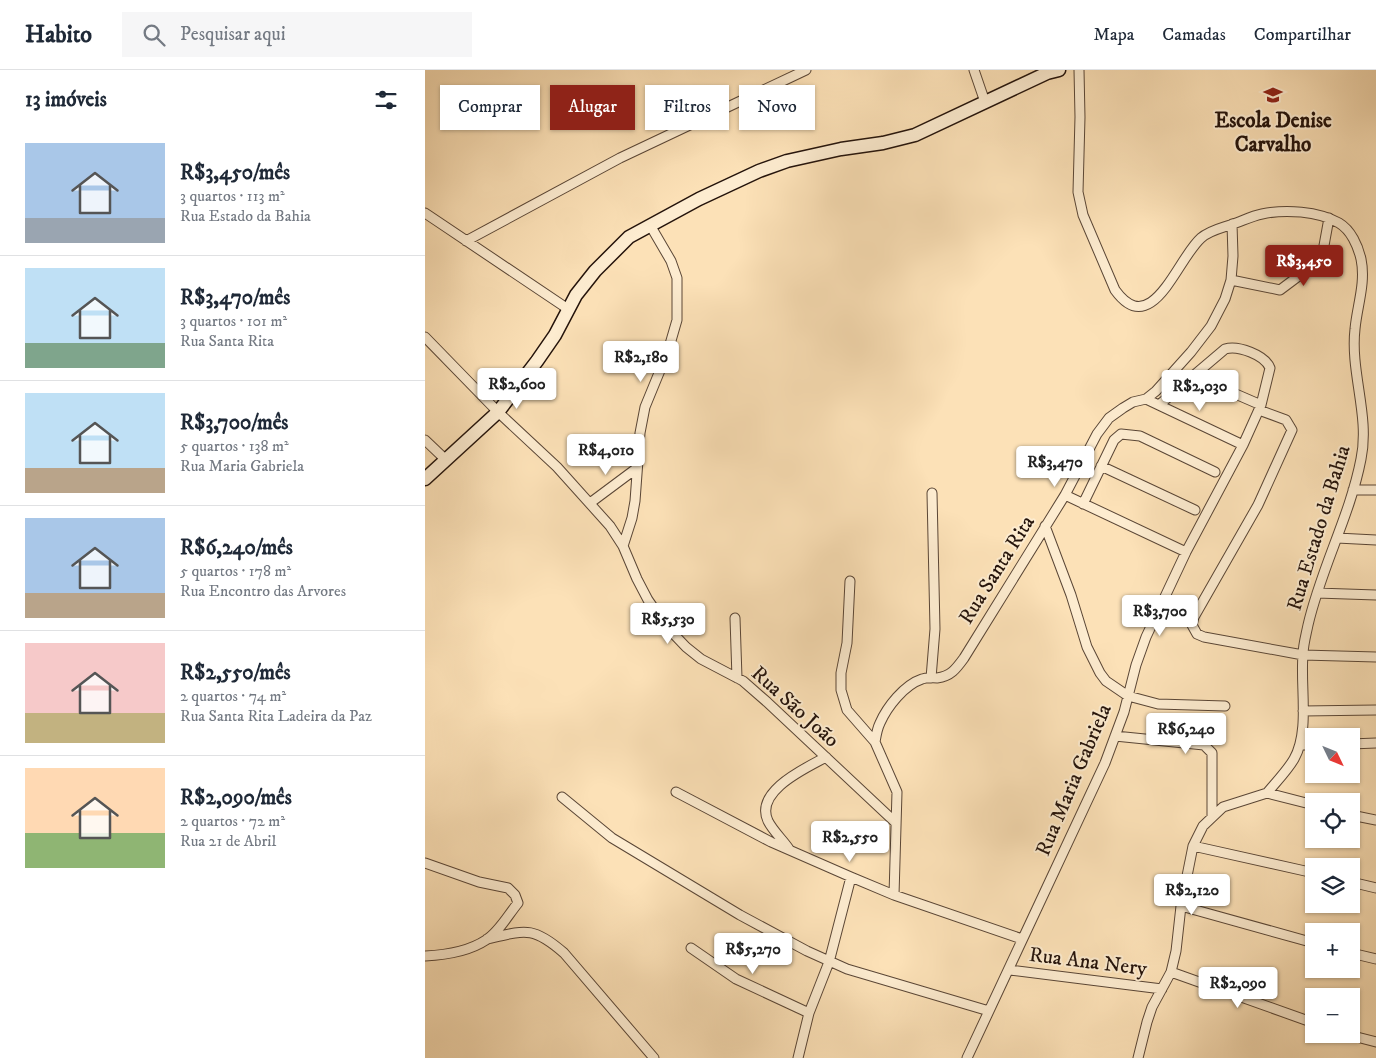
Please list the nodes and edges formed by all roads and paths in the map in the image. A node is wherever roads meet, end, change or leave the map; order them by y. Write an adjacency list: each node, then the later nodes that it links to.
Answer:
1 (806, 70): 10 (street)
2 (974, 70): 5 (street)
3 (1059, 70): 5 (street)
4 (1079, 70): 8 (street)
5 (985, 102): 9 (street)
6 (425, 213): 10 (street)
7 (1329, 218): 8 (street); 11 (street); 26 (street, Rua Estado da Bahia)
8 (1232, 224): 11 (street, Rua Santa Rita)
9 (649, 225): 12 (street); 23 (street)
10 (466, 241): 12 (street)
11 (1231, 280): 15 (street, Rua Santa Rita)
12 (567, 309): 18 (street)
13 (425, 337): 18 (street, Rua São João)
14 (1194, 376): 16 (street, Rua Maria Gabriela); 17 (street); 17 (street, Rua Maria Gabriela)
15 (1147, 399): 16 (street); 29 (street, Rua Santa Rita)
16 (1159, 405): 20 (street)
17 (1260, 408): 20 (street, Rua Maria Gabriela); 42 (street)
18 (498, 412): 21 (street); 30 (street, Rua São João)
19 (425, 440): 21 (street)
20 (1243, 445): 37 (street, Rua Maria Gabriela)
21 (446, 460): 25 (street)
22 (1101, 466): 24 (street); 31 (street); 32 (street)
23 (637, 468): 30 (street); 36 (street)
24 (1215, 472)
25 (427, 475)
26 (1353, 490): 27 (street); 34 (street, Rua Estado da Bahia)
27 (1376, 490)
28 (932, 493): 45 (street)
29 (1065, 495): 31 (street); 33 (street, Rua Santa Rita)
30 (590, 503): 36 (street, Rua São João)
31 (1083, 504): 37 (street)
32 (1195, 510)
33 (1045, 526): 45 (street, Rua Santa Rita); 46 (street)
34 (1337, 538): 35 (street); 39 (street, Rua Estado da Bahia)
35 (1376, 540)
36 (623, 546): 44 (street, Rua São João)
37 (1186, 552): 46 (street, Rua Maria Gabriela)
38 (850, 581): 51 (street)
39 (1317, 593): 40 (street); 42 (street, Rua Estado da Bahia)
40 (1376, 595)
41 (735, 618): 44 (street)
42 (1303, 655): 43 (street); 49 (street, Rua Estado da Bahia)
43 (1376, 657)
44 (737, 678): 56 (street, Rua São João)
45 (931, 678): 51 (street, Rua Santa Rita)
46 (1128, 696): 47 (street); 50 (street, Rua Maria Gabriela)
47 (1225, 706)
48 (1376, 710): 49 (street)
49 (1303, 711): 54 (street, Rua Estado da Bahia)
50 (1115, 736): 61 (street); 75 (street, Rua Maria Gabriela)
51 (875, 742): 64 (street)
52 (1376, 743): 53 (street)
53 (1360, 744)
54 (1300, 745): 55 (street); 58 (street, Rua Estado da Bahia)
55 (1305, 745)
56 (826, 757): 64 (street, Rua São João); 66 (street)
57 (676, 792): 66 (street)
58 (1267, 793): 60 (street); 61 (street)
59 (562, 797): 81 (street)
60 (1305, 803)
61 (1212, 816): 65 (street)
62 (1360, 817): 63 (street)
63 (1376, 820)
64 (895, 823): 72 (street)
65 (1193, 846): 68 (street); 73 (street)
66 (790, 851): 69 (street)
67 (425, 863): 74 (street)
68 (1305, 871)
69 (851, 877): 72 (street); 81 (street)
70 (1360, 884): 71 (street)
71 (1376, 888)
72 (893, 895): 75 (street)
73 (1181, 906): 76 (street); 83 (street)
74 (487, 939): 79 (street); 90 (street)
75 (1022, 939): 82 (street, Rua Maria Gabriela)
76 (1305, 940)
77 (691, 948): 86 (street)
78 (1360, 955): 80 (street)
79 (425, 956)
80 (1376, 959)
81 (829, 962): 85 (street); 86 (street)
82 (1009, 970): 84 (street, Rua Ana Nery); 85 (street, Rua Maria Gabriela)
83 (1171, 972): 84 (street); 87 (street)
84 (1162, 989): 93 (street)
85 (989, 1011): 92 (street, Rua Maria Gabriela)
86 (809, 1013): 91 (street)
87 (1305, 1020)
88 (1360, 1038): 89 (street)
89 (1376, 1042)
90 (654, 1058)
91 (798, 1058)
92 (967, 1058)
93 (1138, 1058)

